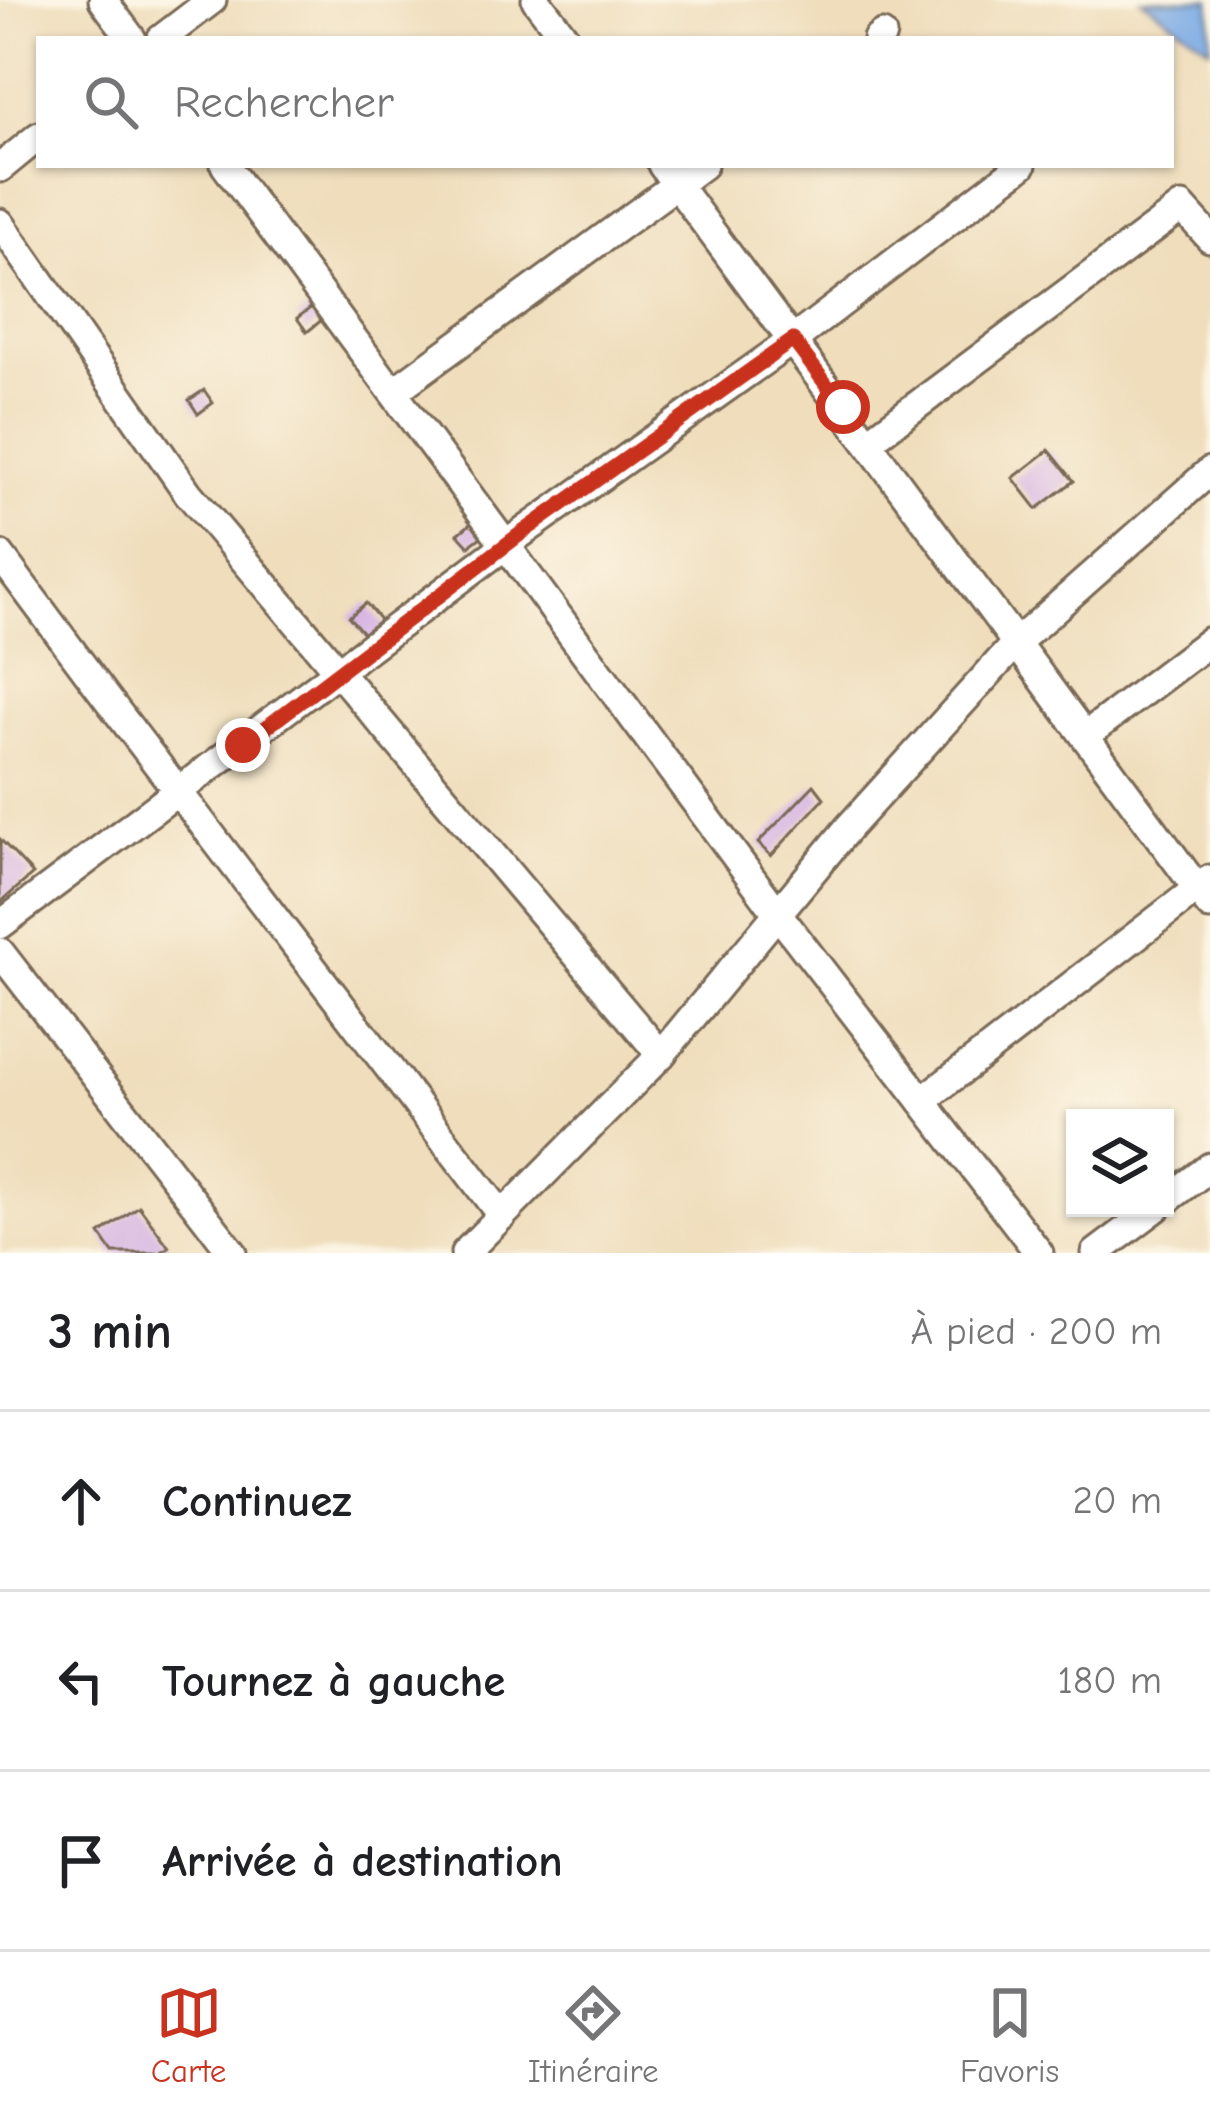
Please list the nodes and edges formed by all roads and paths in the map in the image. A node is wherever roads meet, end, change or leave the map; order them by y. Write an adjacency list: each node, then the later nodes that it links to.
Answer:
1 (103, 0): 4 (street)
2 (212, 0): 5 (street)
3 (536, 0): 6 (street)
4 (130, 36)
5 (164, 36)
6 (564, 36)
7 (36, 138): 8 (street)
8 (0, 168)
9 (227, 168): 15 (street)
10 (1018, 168): 14 (street)
11 (669, 175): 14 (street); 15 (street)
12 (0, 223): 22 (street)
13 (1210, 238): 16 (street)
14 (793, 340): 16 (street); 18 (street)
15 (393, 392): 18 (street)
16 (868, 442): 21 (street)
17 (1210, 471): 21 (street)
18 (506, 545): 22 (street); 26 (street)
19 (0, 555): 24 (street)
20 (1210, 641): 23 (street)
21 (1016, 643): 23 (street); 26 (street)
22 (339, 673): 24 (street); 29 (street)
23 (1084, 736): 25 (street)
24 (179, 793): 27 (street); 33 (street)
25 (1206, 891): 30 (street)
26 (778, 914): 29 (street); 30 (street)
27 (0, 925)
28 (0, 952): 35 (street)
29 (662, 1055): 33 (street)
30 (922, 1101): 37 (street)
31 (1210, 1167): 32 (street)
32 (1174, 1194)
33 (502, 1216): 36 (street)
34 (1144, 1217): 38 (street)
35 (233, 1253)
36 (465, 1253)
37 (1040, 1253)
38 (1096, 1253)

